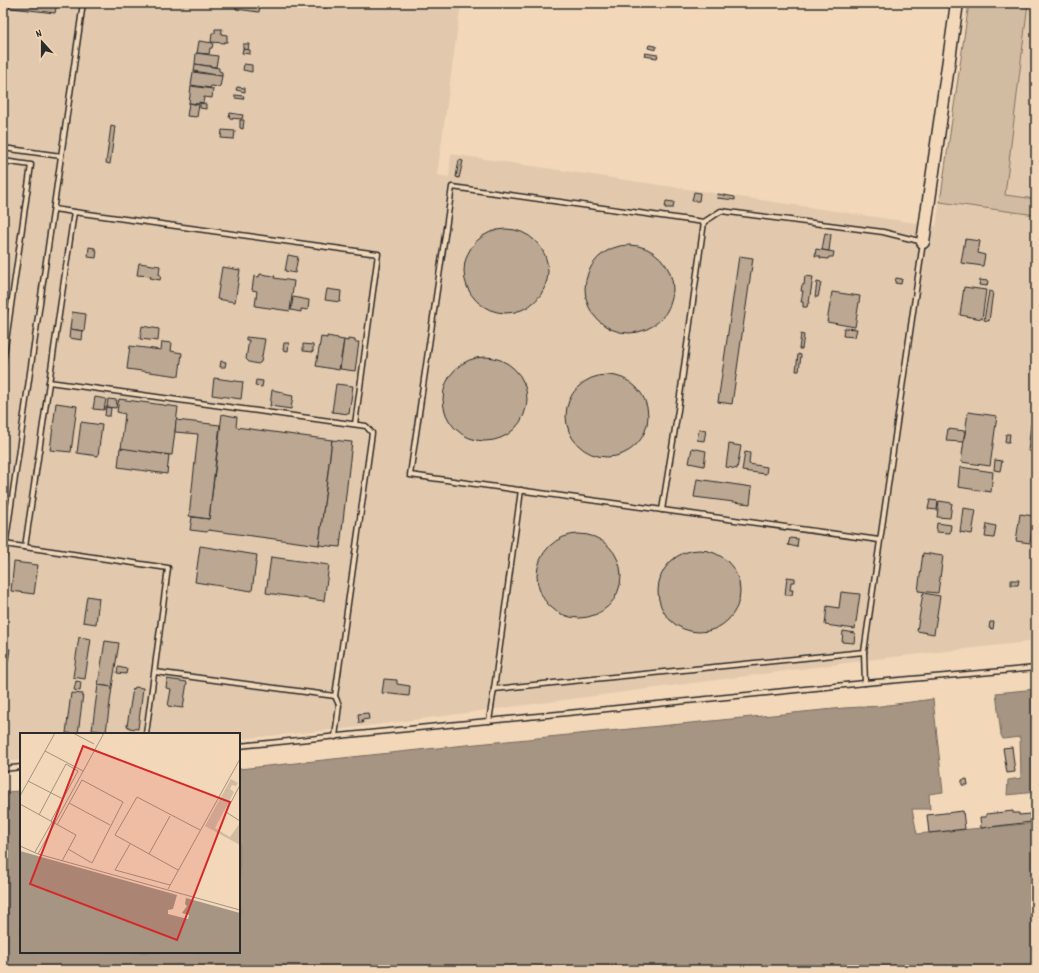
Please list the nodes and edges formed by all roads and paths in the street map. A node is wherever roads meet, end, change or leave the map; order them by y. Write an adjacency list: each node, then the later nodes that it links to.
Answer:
1 (83, 3): 4 (lane)
2 (957, 3): 9 (street)
3 (3, 148): 4 (lane)
4 (61, 156): 6 (lane)
5 (3, 161): 10 (lane)
6 (54, 209): 7 (lane); 16 (lane)
7 (74, 212): 11 (lane); 12 (lane)
8 (704, 222): 9 (lane); 13 (lane); 14 (lane)
9 (923, 242): 15 (lane)
10 (3, 362)
11 (49, 382): 12 (lane); 17 (lane)
12 (355, 424): 24 (lane)
13 (521, 490): 14 (lane); 23 (lane)
14 (662, 510): 15 (lane)
15 (879, 540): 19 (lane)
16 (4, 544): 17 (lane); 18 (lane)
17 (25, 547): 21 (lane)
18 (3, 561)
19 (864, 652): 22 (lane); 23 (lane)
20 (1036, 668): 22 (lane)
21 (155, 672): 24 (lane); 26 (lane)
22 (865, 684): 25 (lane)
23 (494, 689): 25 (lane)
24 (334, 696): 27 (lane)
25 (489, 721): 27 (lane)
26 (146, 733)
27 (335, 737): 28 (lane)
28 (240, 746)
29 (20, 767): 30 (lane)
30 (3, 769)

